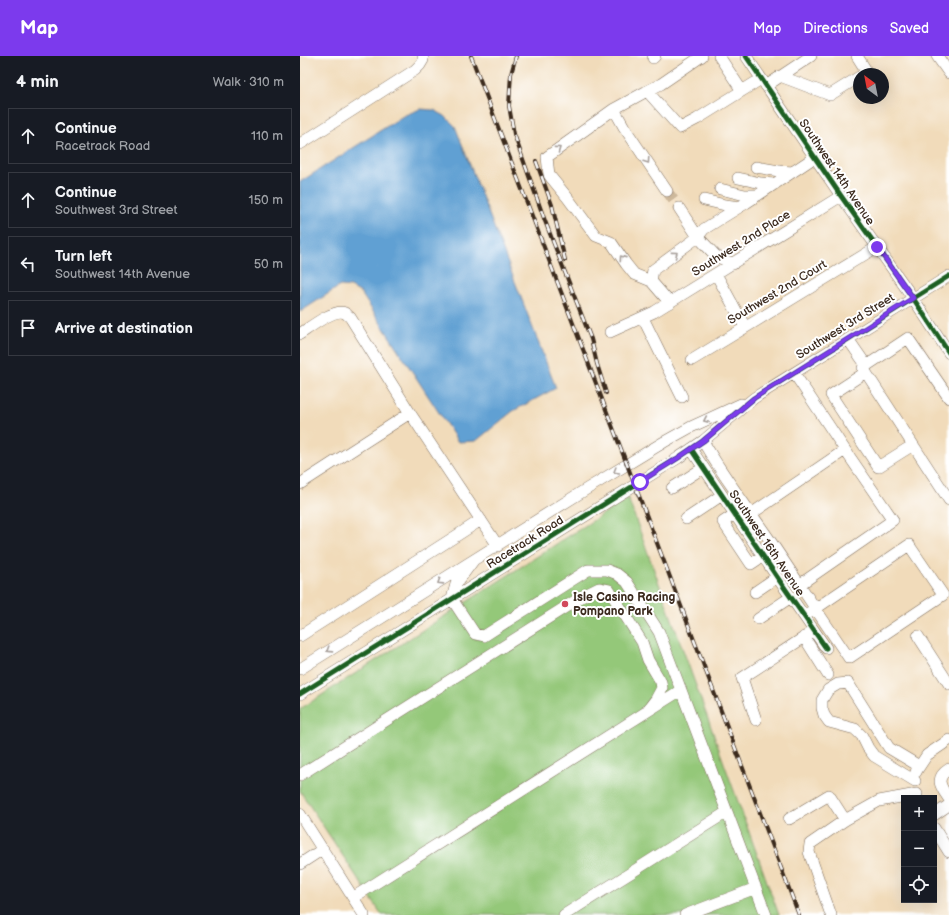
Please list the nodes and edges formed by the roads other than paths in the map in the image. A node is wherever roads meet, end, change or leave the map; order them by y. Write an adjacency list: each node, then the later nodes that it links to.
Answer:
1 (423, 56): 16 (street)
2 (702, 56): 14 (street)
3 (719, 56): 13 (street)
4 (746, 56): 12 (street, Southwest 14th Avenue)
5 (811, 56): 10 (street)
6 (857, 56): 8 (street)
7 (938, 56): 9 (street)
8 (864, 68)
9 (949, 73)
10 (780, 76): 11 (street); 12 (street)
11 (853, 81)
12 (764, 82): 13 (street); 17 (street, Southwest 14th Avenue)
13 (742, 91): 14 (street)
14 (647, 92): 15 (street)
15 (614, 109): 23 (street, one-way to 23); 34 (street, one-way to 15)
16 (300, 144)
17 (815, 157): 19 (street); 25 (street, Southwest 14th Avenue)
18 (756, 167): 19 (street)
19 (793, 172): 21 (street)
20 (738, 178): 21 (street)
21 (776, 184): 24 (street)
22 (720, 189): 24 (street)
23 (667, 191)
24 (758, 195): 27 (street)
25 (841, 196): 30 (street, Southwest 14th Avenue); 31 (street, Southwest 2nd Place)
26 (704, 200): 27 (street)
27 (740, 207): 29 (street)
28 (679, 208): 29 (street)
29 (698, 237): 31 (street); 34 (street, one-way to 29)
30 (877, 247): 35 (street, Southwest 14th Avenue); 38 (street, Southwest 2nd Court)
31 (733, 264): 32 (street, Southwest 2nd Place)
32 (716, 274): 36 (street, Southwest 2nd Place); 38 (street)
33 (949, 276): 35 (street, Southwest 3rd Street)
34 (651, 281): 36 (street)
35 (913, 298): 41 (street, Southwest 3rd Street); 42 (street, Southwest 14th Avenue)
36 (670, 303): 37 (street, Southwest 2nd Place)
37 (642, 318): 39 (street, Southwest 2nd Place); 46 (street)
38 (745, 327): 43 (street, Southwest 2nd Court)
39 (610, 332)
40 (300, 334): 49 (street)
41 (848, 339): 44 (street); 45 (street, Southwest 3rd Street)
42 (949, 353)
43 (692, 360)
44 (866, 369): 48 (street); 51 (street); 51 (street)
45 (794, 373): 47 (street, Southwest 3rd Street); 53 (street)
46 (682, 397)
47 (754, 398): 50 (street, Racetrack Road); 62 (street, Racetrack Road, one-way to 62)
48 (949, 398)
49 (410, 413): 55 (street); 61 (street)
50 (703, 441): 52 (street, Racetrack Road); 59 (street)
51 (913, 445): 58 (street)
52 (691, 449): 54 (street, Southwest 16th Avenue); 68 (street, Racetrack Road)
53 (845, 450): 59 (street); 65 (street)
54 (703, 468): 56 (street); 57 (street, Southwest 16th Avenue)
55 (300, 484)
56 (672, 488)
57 (722, 495): 60 (street); 64 (street, Southwest 16th Avenue)
58 (949, 500)
59 (751, 514): 65 (street)
60 (686, 519)
61 (481, 520): 62 (street); 73 (street)
62 (498, 546): 63 (street, Racetrack Road)
63 (473, 561): 68 (street); 77 (street, Racetrack Road, one-way to 77)
64 (777, 577): 66 (street); 67 (street, Southwest 16th Avenue)
65 (799, 585): 69 (street)
66 (755, 592)
67 (791, 598): 70 (street, Southwest 16th Avenue); 71 (street)
68 (452, 599): 80 (street); 81 (street, Racetrack Road)
69 (815, 608): 69 (street); 70 (street)
70 (804, 616): 72 (street, Southwest 16th Avenue)
71 (758, 619)
72 (814, 631): 75 (street); 76 (street, Southwest 16th Avenue)
73 (300, 636)
74 (918, 636): 79 (street)
75 (804, 637): 78 (street); 83 (street)
76 (826, 648)
77 (300, 669)
78 (828, 675)
79 (949, 684)
80 (681, 690): 82 (street); 91 (street)
81 (300, 694)
82 (646, 712): 87 (street); 101 (street)
83 (756, 720)
84 (949, 740): 85 (street)
85 (920, 766): 88 (street); 88 (street)
86 (949, 769): 89 (street)
87 (300, 775)
88 (916, 789): 95 (street)
89 (949, 799)
90 (949, 806): 92 (street)
91 (727, 812): 100 (street); 103 (street)
92 (937, 813)
93 (300, 814): 97 (street)
94 (790, 819): 95 (street)
95 (845, 820): 106 (street)
96 (936, 831): 98 (street)
97 (323, 850): 99 (street); 101 (street)
98 (949, 852)
99 (300, 864)
100 (756, 888): 104 (street); 105 (street)
101 (354, 897): 102 (street)
102 (364, 915)
103 (564, 915)
104 (685, 915)
105 (766, 915)
106 (831, 915)

